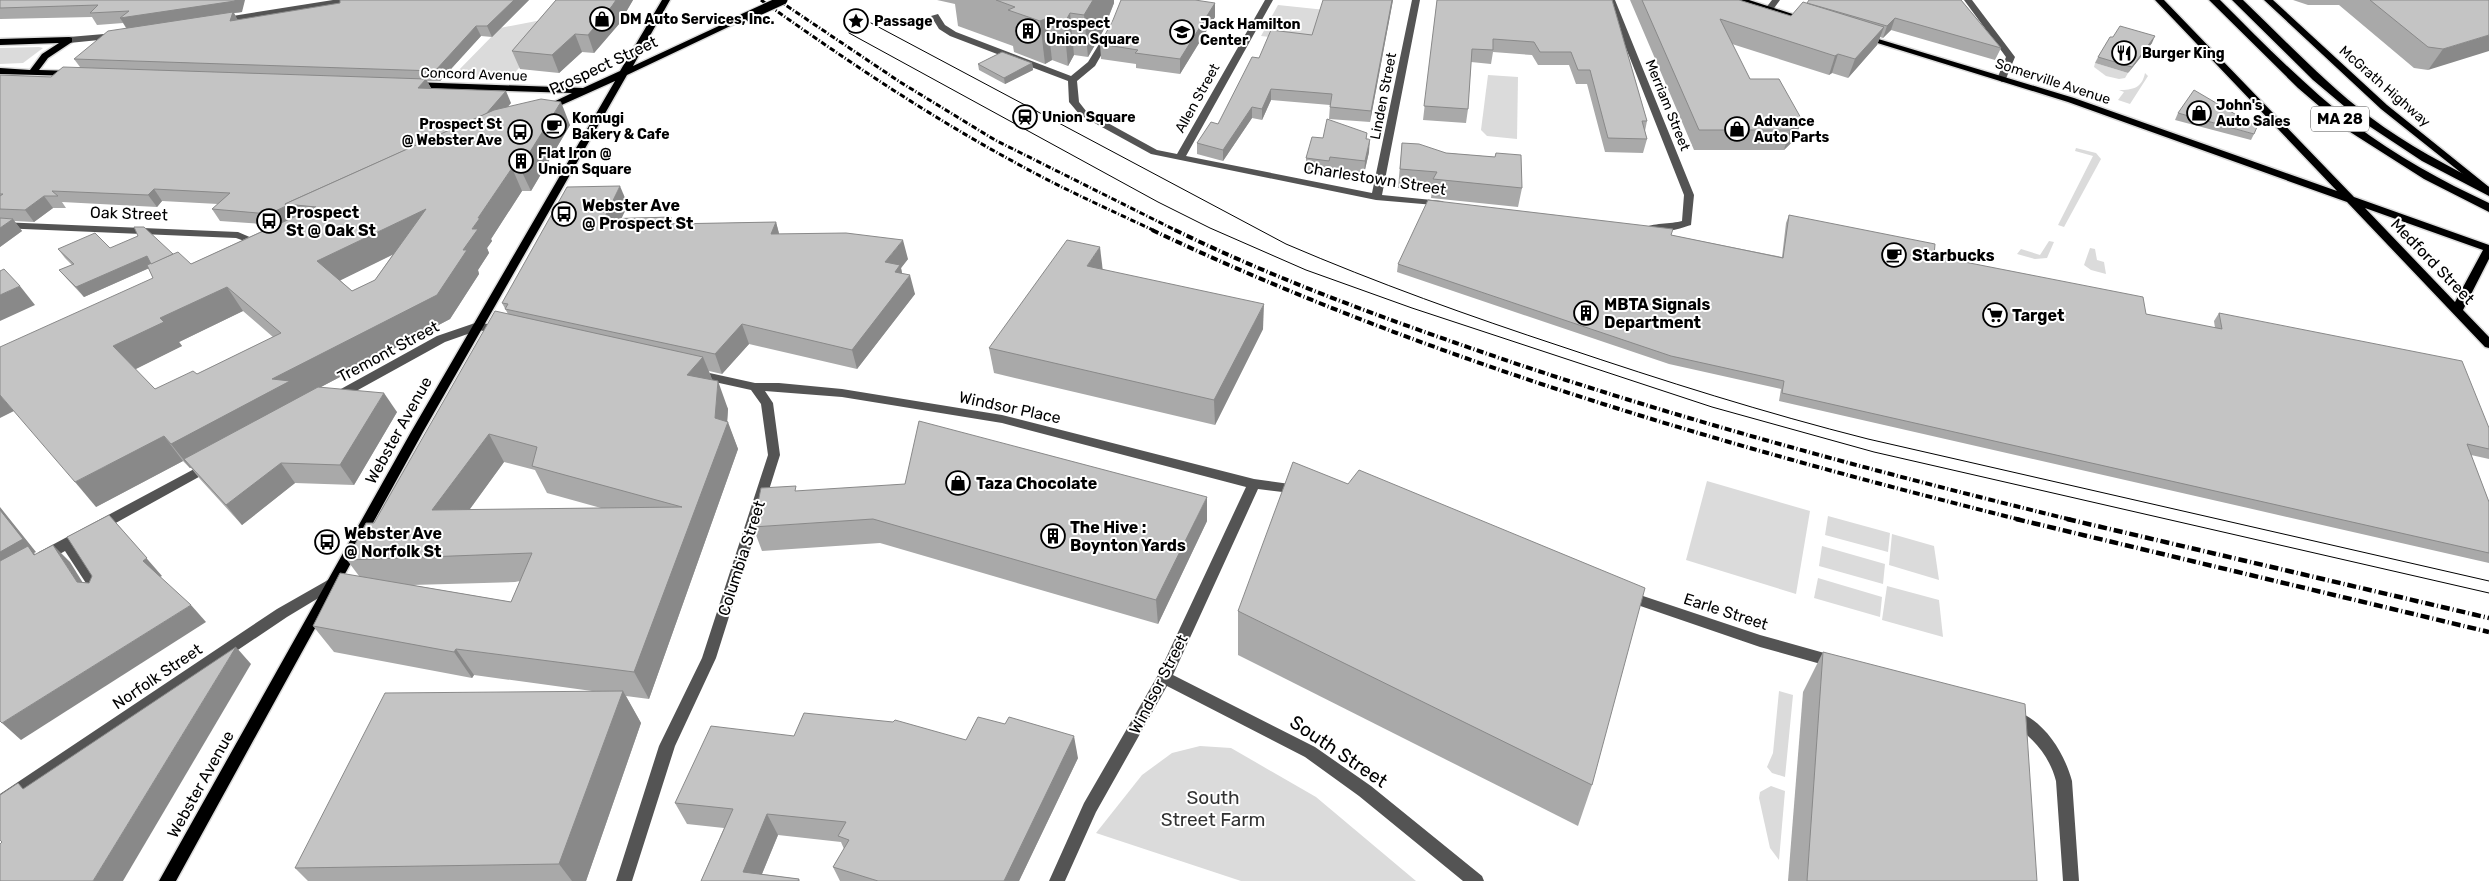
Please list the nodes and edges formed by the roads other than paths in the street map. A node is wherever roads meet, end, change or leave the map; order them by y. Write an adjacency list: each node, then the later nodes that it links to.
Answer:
1 (349, 0): 14 (street)
2 (666, 0): 27 (main road, Webster Avenue)
3 (783, 0): 27 (main road, Prospect Street, bridge)
4 (1269, 0): 33 (street, Allen Street)
5 (1416, 0): 35 (street, Linden Street)
6 (1611, 0): 40 (street, Merriam Street)
7 (1740, 0): 15 (main road)
8 (1776, 0): 15 (street)
9 (1968, 0): 28 (street)
10 (2159, 0): 36 (main road)
11 (2214, 0): 38 (highway, MA 28)
12 (2238, 0): 34 (highway, McGrath Highway / MA 28)
13 (2268, 0): 34 (main road, McGrath Highway)
14 (329, 2): 17 (street)
15 (1768, 8): 18 (main road)
16 (934, 16): 29 (street)
17 (214, 22)
18 (1817, 23)
19 (1111, 28): 29 (street)
20 (1853, 34): 28 (main road, Somerville Avenue)
21 (126, 36): 22 (street)
22 (69, 40): 23 (main road); 25 (main road)
23 (0, 42)
24 (0, 71): 25 (main road)
25 (32, 72): 26 (main road)
26 (82, 74)
27 (622, 74): 31 (main road, Prospect Street); 45 (main road, Webster Avenue)
28 (2002, 79): 36 (main road, Somerville Avenue)
29 (1072, 80): 33 (street, Charlestown Street)
30 (405, 85): 31 (main road, Concord Avenue)
31 (585, 91): 32 (main road, Prospect Street)
32 (536, 113)
33 (1180, 158): 35 (street, Charlestown Street)
34 (2488, 192)
35 (1376, 197): 37 (street, Charlestown Street)
36 (2353, 201): 42 (main road); 44 (main road, Medford Street)
37 (1456, 206)
38 (2489, 208)
39 (0, 225): 41 (street, Oak Street)
40 (1641, 226)
41 (261, 240): 43 (main road)
42 (2489, 249): 44 (main road)
43 (238, 250)
44 (2457, 310): 47 (main road, Medford Street)
45 (478, 326): 46 (street); 50 (street, Tremont Street); 56 (main road, Webster Avenue)
46 (512, 333)
47 (2489, 344)
48 (688, 372): 49 (street)
49 (755, 387): 52 (street, Windsor Place); 64 (street, Columbia Street)
50 (319, 406)
51 (224, 458): 54 (street)
52 (1254, 484): 53 (street); 60 (street, Windsor Street)
53 (1312, 490)
54 (67, 543): 55 (street); 58 (street)
55 (34, 562)
56 (335, 581): 62 (street, Norfolk Street); 63 (main road, Webster Avenue)
57 (1608, 588): 59 (street, Earle Street)
58 (100, 594)
59 (1852, 666)
60 (1164, 678): 65 (street, Windsor Street); 66 (street, South Street)
61 (1999, 709): 67 (street)
62 (0, 803)
63 (167, 881)
64 (624, 881)
65 (1057, 881)
66 (1476, 881)
67 (2071, 881)

